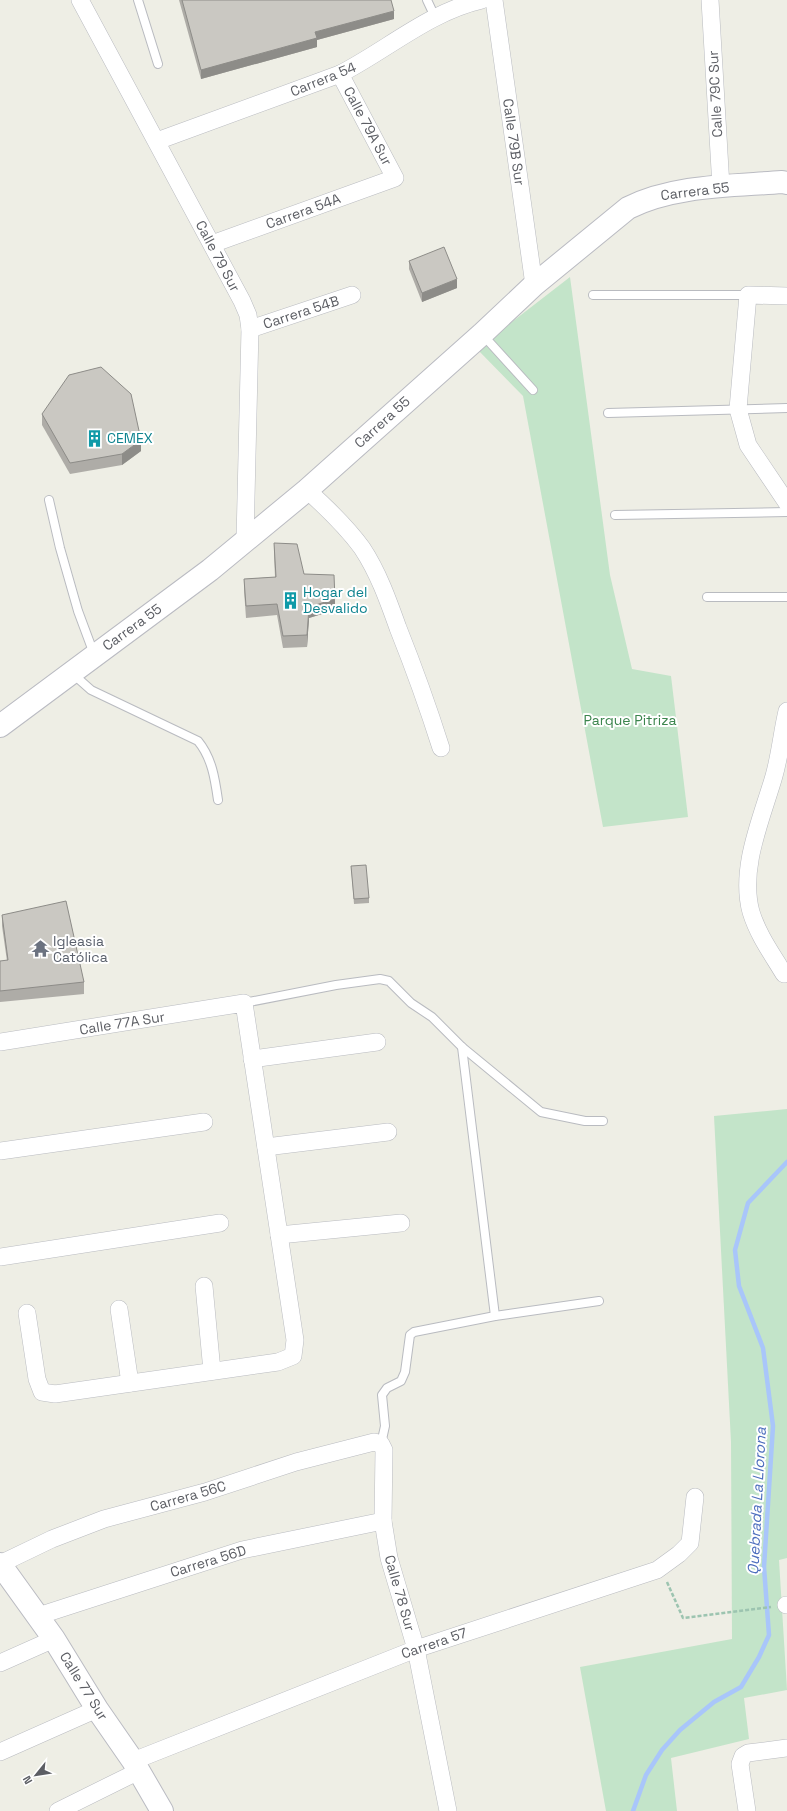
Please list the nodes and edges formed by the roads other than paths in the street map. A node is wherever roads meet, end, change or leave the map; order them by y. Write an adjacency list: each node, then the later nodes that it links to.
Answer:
1 (80, 0): 10 (street, Calle 79 Sur)
2 (138, 0): 8 (lane)
3 (427, 0): 7 (lane)
4 (482, 0): 7 (street, Carrera 54)
5 (494, 0): 15 (street, Calle 79B Sur)
6 (710, 0): 13 (street, Calle 79C Sur)
7 (435, 17): 9 (street, Carrera 54)
8 (158, 64)
9 (340, 74): 10 (street, Carrera 54); 11 (street, Calle 79A Sur)
10 (157, 142): 14 (street, Calle 79 Sur)
11 (395, 178): 14 (street, Carrera 54A)
12 (787, 183): 13 (street, Carrera 55)
13 (721, 187): 15 (street, Carrera 55)
14 (212, 244): 20 (street, Calle 79 Sur)
15 (534, 285): 21 (street, Carrera 55)
16 (352, 295): 20 (street, Carrera 54B)
17 (593, 295): 18 (lane)
18 (748, 295): 19 (street); 24 (street)
19 (787, 296)
20 (250, 329): 31 (street, Calle 79 Sur)
21 (482, 334): 22 (lane); 26 (street, Carrera 55)
22 (533, 390)
23 (787, 408): 24 (lane)
24 (738, 409): 25 (lane); 28 (street)
25 (608, 413)
26 (307, 490): 31 (street, Carrera 55); 38 (street)
27 (49, 500): 34 (lane)
28 (787, 503)
29 (787, 512): 30 (lane)
30 (615, 515)
31 (245, 540): 34 (street, Carrera 55)
32 (706, 597): 33 (lane)
33 (787, 597)
34 (95, 655): 35 (street, Carrera 55)
35 (71, 672): 37 (street, Carrera 55); 39 (lane)
36 (787, 711): 40 (street)
37 (0, 726)
38 (441, 748)
39 (218, 800)
40 (784, 974)
41 (244, 1003): 42 (street, Calle 77A Sur); 44 (lane); 45 (street)
42 (0, 1042)
43 (377, 1042): 45 (street)
44 (462, 1047): 46 (lane); 59 (lane)
45 (252, 1058): 49 (street)
46 (603, 1121)
47 (204, 1122): 50 (street)
48 (388, 1132): 49 (street)
49 (266, 1147): 53 (street)
50 (0, 1151)
51 (220, 1222): 54 (street)
52 (401, 1223): 53 (street)
53 (279, 1235): 60 (street)
54 (0, 1257)
55 (204, 1286): 60 (street)
56 (599, 1301): 59 (lane)
57 (119, 1309): 61 (street)
58 (27, 1313): 61 (street)
59 (495, 1316): 62 (lane)
60 (212, 1371): 61 (street)
61 (130, 1383)
62 (381, 1444): 64 (street, Calle 78 Sur); 65 (street, Carrera 56C)
63 (695, 1497): 68 (street, Carrera 57)
64 (383, 1521): 66 (street, Carrera 56D); 68 (street, Calle 78 Sur)
65 (0, 1564): 66 (street, Calle 77 Sur)
66 (38, 1616): 67 (street, Calle 77 Sur)
67 (54, 1639): 69 (street); 70 (street, Calle 77 Sur)
68 (416, 1649): 73 (street, Carrera 57); 76 (street, Calle 78 Sur)
69 (0, 1663)
70 (97, 1709): 72 (street); 73 (street, Calle 77 Sur)
71 (787, 1748): 77 (street)
72 (0, 1752)
73 (136, 1766): 74 (street, Carrera 57); 75 (street, Calle 77 Sur)
74 (58, 1811)
75 (162, 1811)
76 (448, 1811)
77 (747, 1811)

